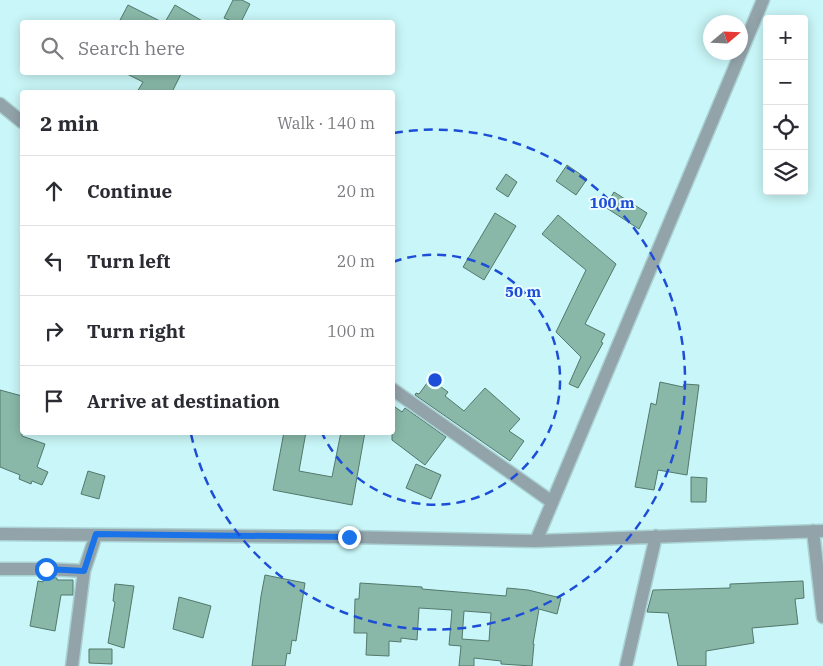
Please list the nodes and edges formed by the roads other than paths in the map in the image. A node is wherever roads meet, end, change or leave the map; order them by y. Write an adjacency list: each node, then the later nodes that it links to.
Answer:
1 (762, 0): 5 (street)
2 (0, 104): 3 (street)
3 (20, 120)
4 (395, 391): 5 (street)
5 (552, 502): 10 (street)
6 (818, 531): 9 (street); 13 (street)
7 (0, 534): 8 (street)
8 (96, 534): 10 (street); 12 (street)
9 (656, 536): 10 (street); 15 (street)
10 (536, 541)
11 (0, 569): 12 (street)
12 (84, 571): 14 (street)
13 (823, 617)
14 (72, 666)
15 (626, 666)

